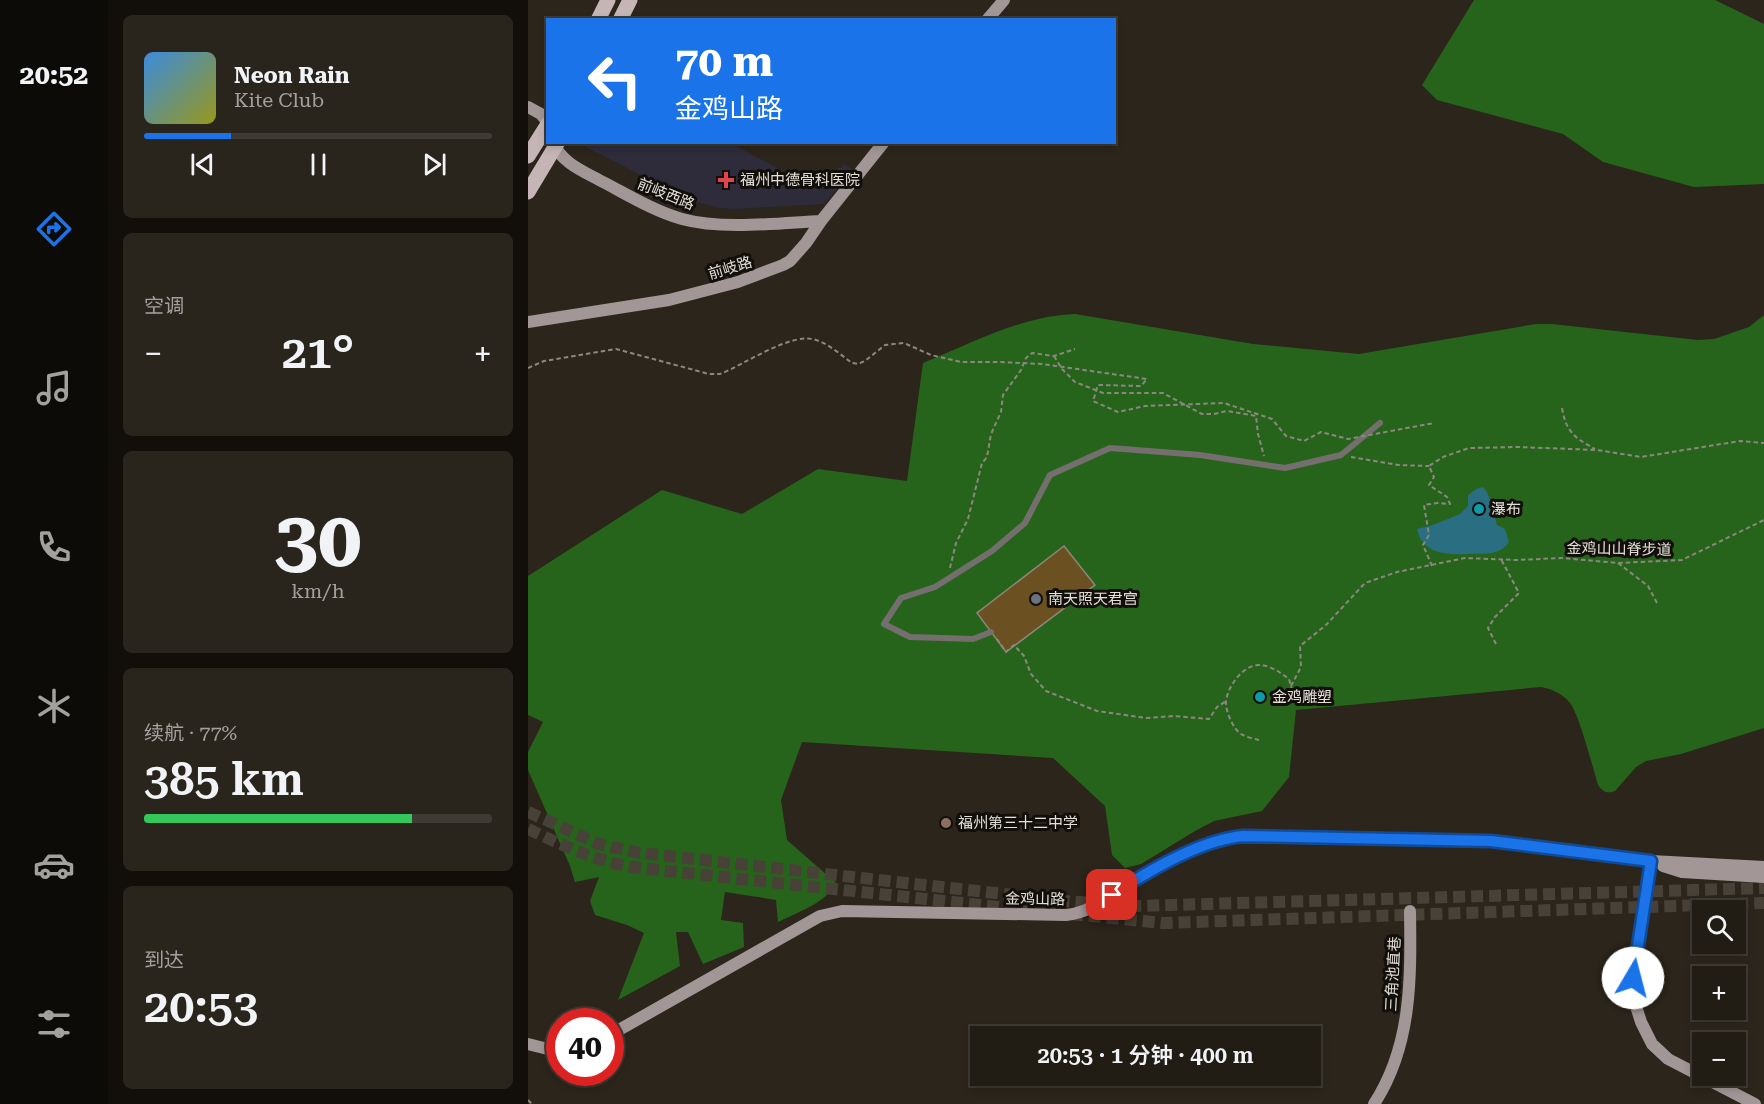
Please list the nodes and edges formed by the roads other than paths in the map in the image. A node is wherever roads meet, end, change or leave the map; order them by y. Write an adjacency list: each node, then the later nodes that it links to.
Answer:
1 (608, 0): 4 (main road)
2 (630, 0): 5 (main road)
3 (1004, 0): 6 (street)
4 (599, 18)
5 (621, 18)
6 (989, 18)
7 (528, 107): 8 (street)
8 (546, 120)
9 (546, 126): 12 (main road)
10 (555, 144): 13 (main road); 14 (street, 前岐西路)
11 (882, 144): 14 (street, 前岐路)
12 (528, 156)
13 (528, 192)
14 (821, 221): 15 (street, 前岐路)
15 (528, 322)
16 (1380, 423): 17 (lane)
17 (991, 632)
18 (1651, 861): 19 (street); 20 (street); 22 (street, 金鸡山路); 26 (street)
19 (1764, 867)
20 (1764, 877)
21 (1410, 911): 25 (street, 三角池直巷)
22 (624, 1027)
23 (528, 1044): 24 (street)
24 (546, 1048)
25 (1374, 1104)
26 (1755, 1104)

